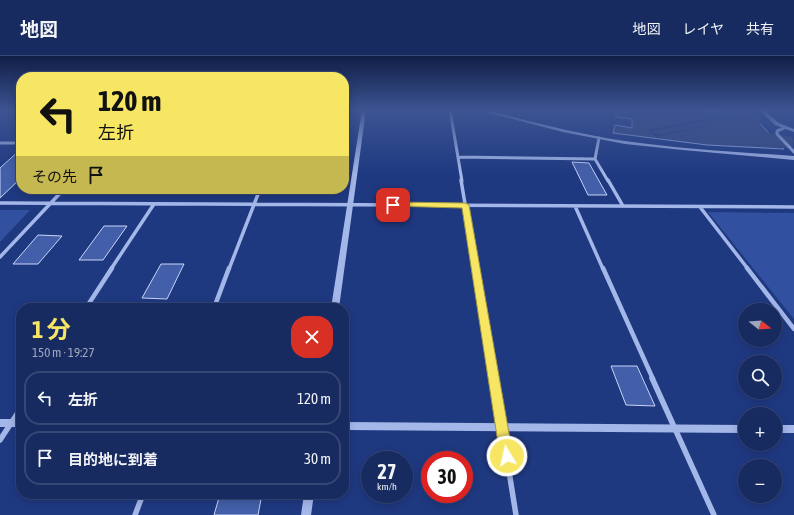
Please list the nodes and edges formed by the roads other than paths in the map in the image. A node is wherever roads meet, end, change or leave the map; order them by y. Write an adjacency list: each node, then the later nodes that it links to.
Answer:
1 (361, 131): 18 (street)
2 (454, 131): 9 (street)
3 (566, 131): 5 (street)
4 (777, 131): 8 (street)
5 (599, 138): 10 (street); 11 (street)
6 (0, 143): 7 (street)
7 (16, 143)
8 (794, 152)
9 (458, 157): 11 (street); 19 (street)
10 (794, 158)
11 (595, 159): 21 (street)
12 (59, 194): 15 (street)
13 (258, 194): 17 (street)
14 (0, 203): 15 (street)
15 (51, 203): 16 (street); 24 (street)
16 (154, 204): 17 (street); 25 (street)
17 (254, 204): 18 (street); 26 (street)
18 (350, 204): 19 (street); 27 (street)
19 (465, 205): 20 (street); 32 (street)
20 (575, 206): 21 (street); 33 (street)
21 (623, 206): 22 (street)
22 (700, 207): 23 (street); 28 (street)
23 (794, 207)
24 (0, 257)
25 (89, 303)
26 (216, 303)
27 (336, 303)
28 (794, 329)
29 (0, 423): 30 (street)
30 (16, 423): 37 (street)
31 (349, 426): 32 (street)
32 (502, 426): 33 (street); 42 (street)
33 (674, 428): 34 (street); 43 (street)
34 (738, 429)
35 (782, 429): 36 (street)
36 (794, 429)
37 (0, 440)
38 (141, 499): 40 (street)
39 (308, 499): 41 (street)
40 (135, 515)
41 (306, 515)
42 (516, 515)
43 (714, 515)

